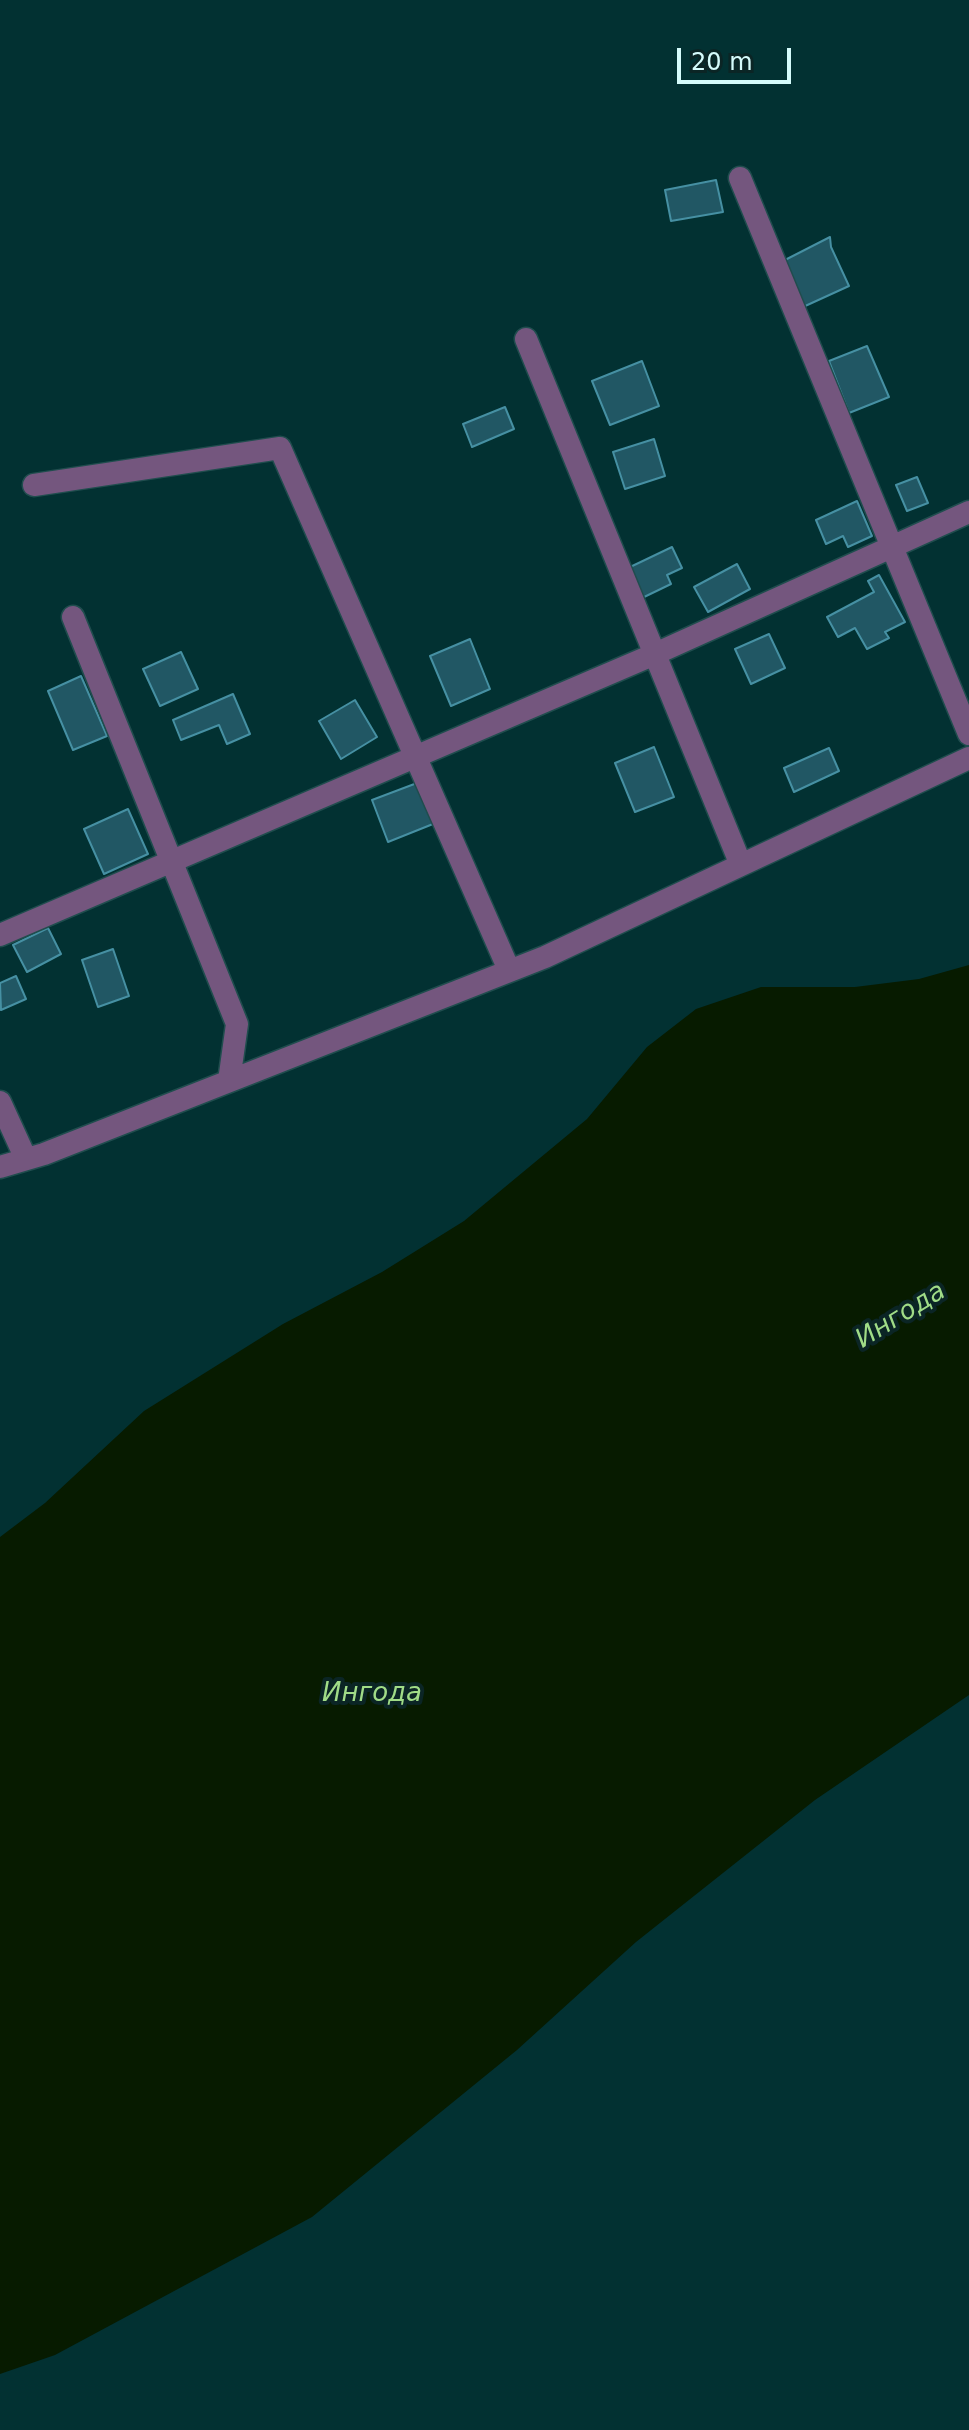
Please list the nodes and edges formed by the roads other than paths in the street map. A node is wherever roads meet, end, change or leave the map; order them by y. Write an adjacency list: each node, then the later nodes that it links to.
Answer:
1 (740, 178): 5 (street)
2 (526, 339): 7 (street)
3 (34, 485): 9 (street)
4 (969, 512): 5 (street)
5 (891, 546): 7 (street); 8 (street)
6 (73, 617): 11 (street)
7 (655, 654): 9 (street); 12 (street)
8 (969, 734)
9 (416, 756): 11 (street); 14 (street)
10 (969, 758): 12 (street)
11 (172, 863): 13 (street); 15 (street)
12 (741, 865): 14 (street)
13 (0, 935)
14 (509, 970): 15 (street)
15 (229, 1081): 17 (street)
16 (0, 1102): 17 (street)
17 (26, 1159): 18 (street)
18 (0, 1167)

